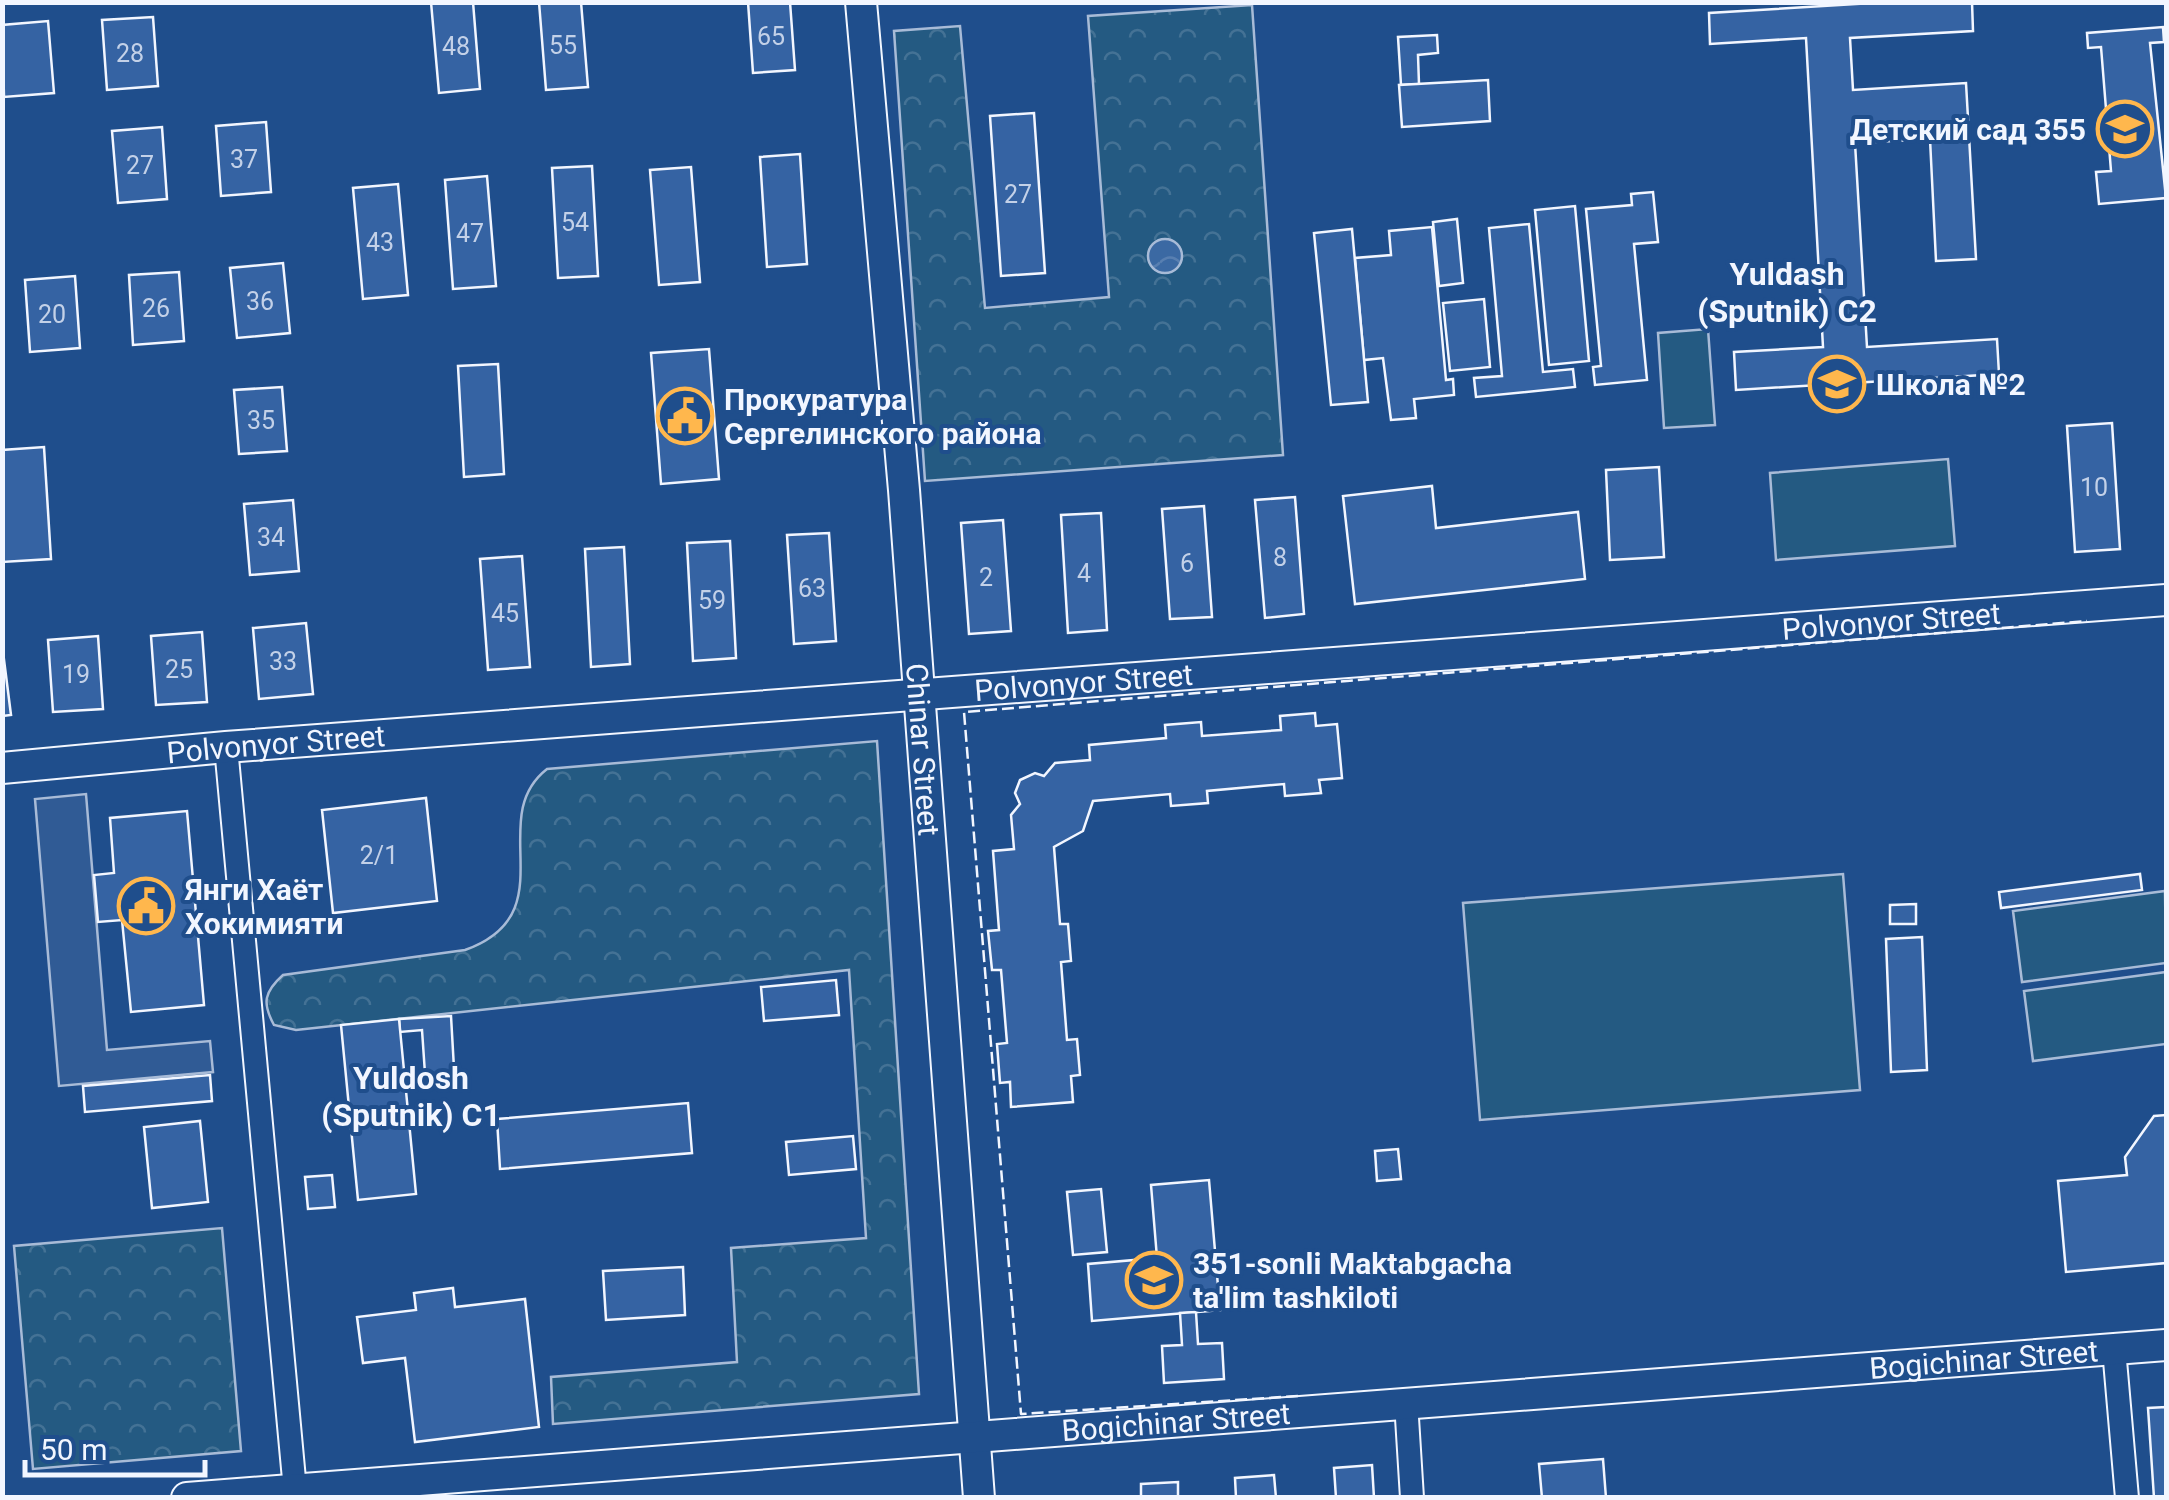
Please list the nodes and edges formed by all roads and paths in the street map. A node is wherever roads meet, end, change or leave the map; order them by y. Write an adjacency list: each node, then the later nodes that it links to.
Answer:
1 (861, 2): 3 (street, Chinar Street)
2 (2166, 600): 3 (street, Polvonyor Street)
3 (918, 697): 4 (street, Polvonyor Street); 9 (street, Chinar Street)
4 (226, 747): 5 (street, Polvonyor Street); 10 (street)
5 (2, 768)
6 (2166, 1345): 7 (street, Bogichinar Street)
7 (2114, 1349): 8 (street, Bogichinar Street); 14 (street)
8 (1406, 1402): 9 (street, Bogichinar Street); 13 (street)
9 (974, 1437): 10 (street, Bogichinar Street); 12 (street, Chinar Street)
10 (295, 1490): 11 (street, Bogichinar Street)
11 (187, 1498)
12 (978, 1498)
13 (1412, 1498)
14 (2127, 1498)

